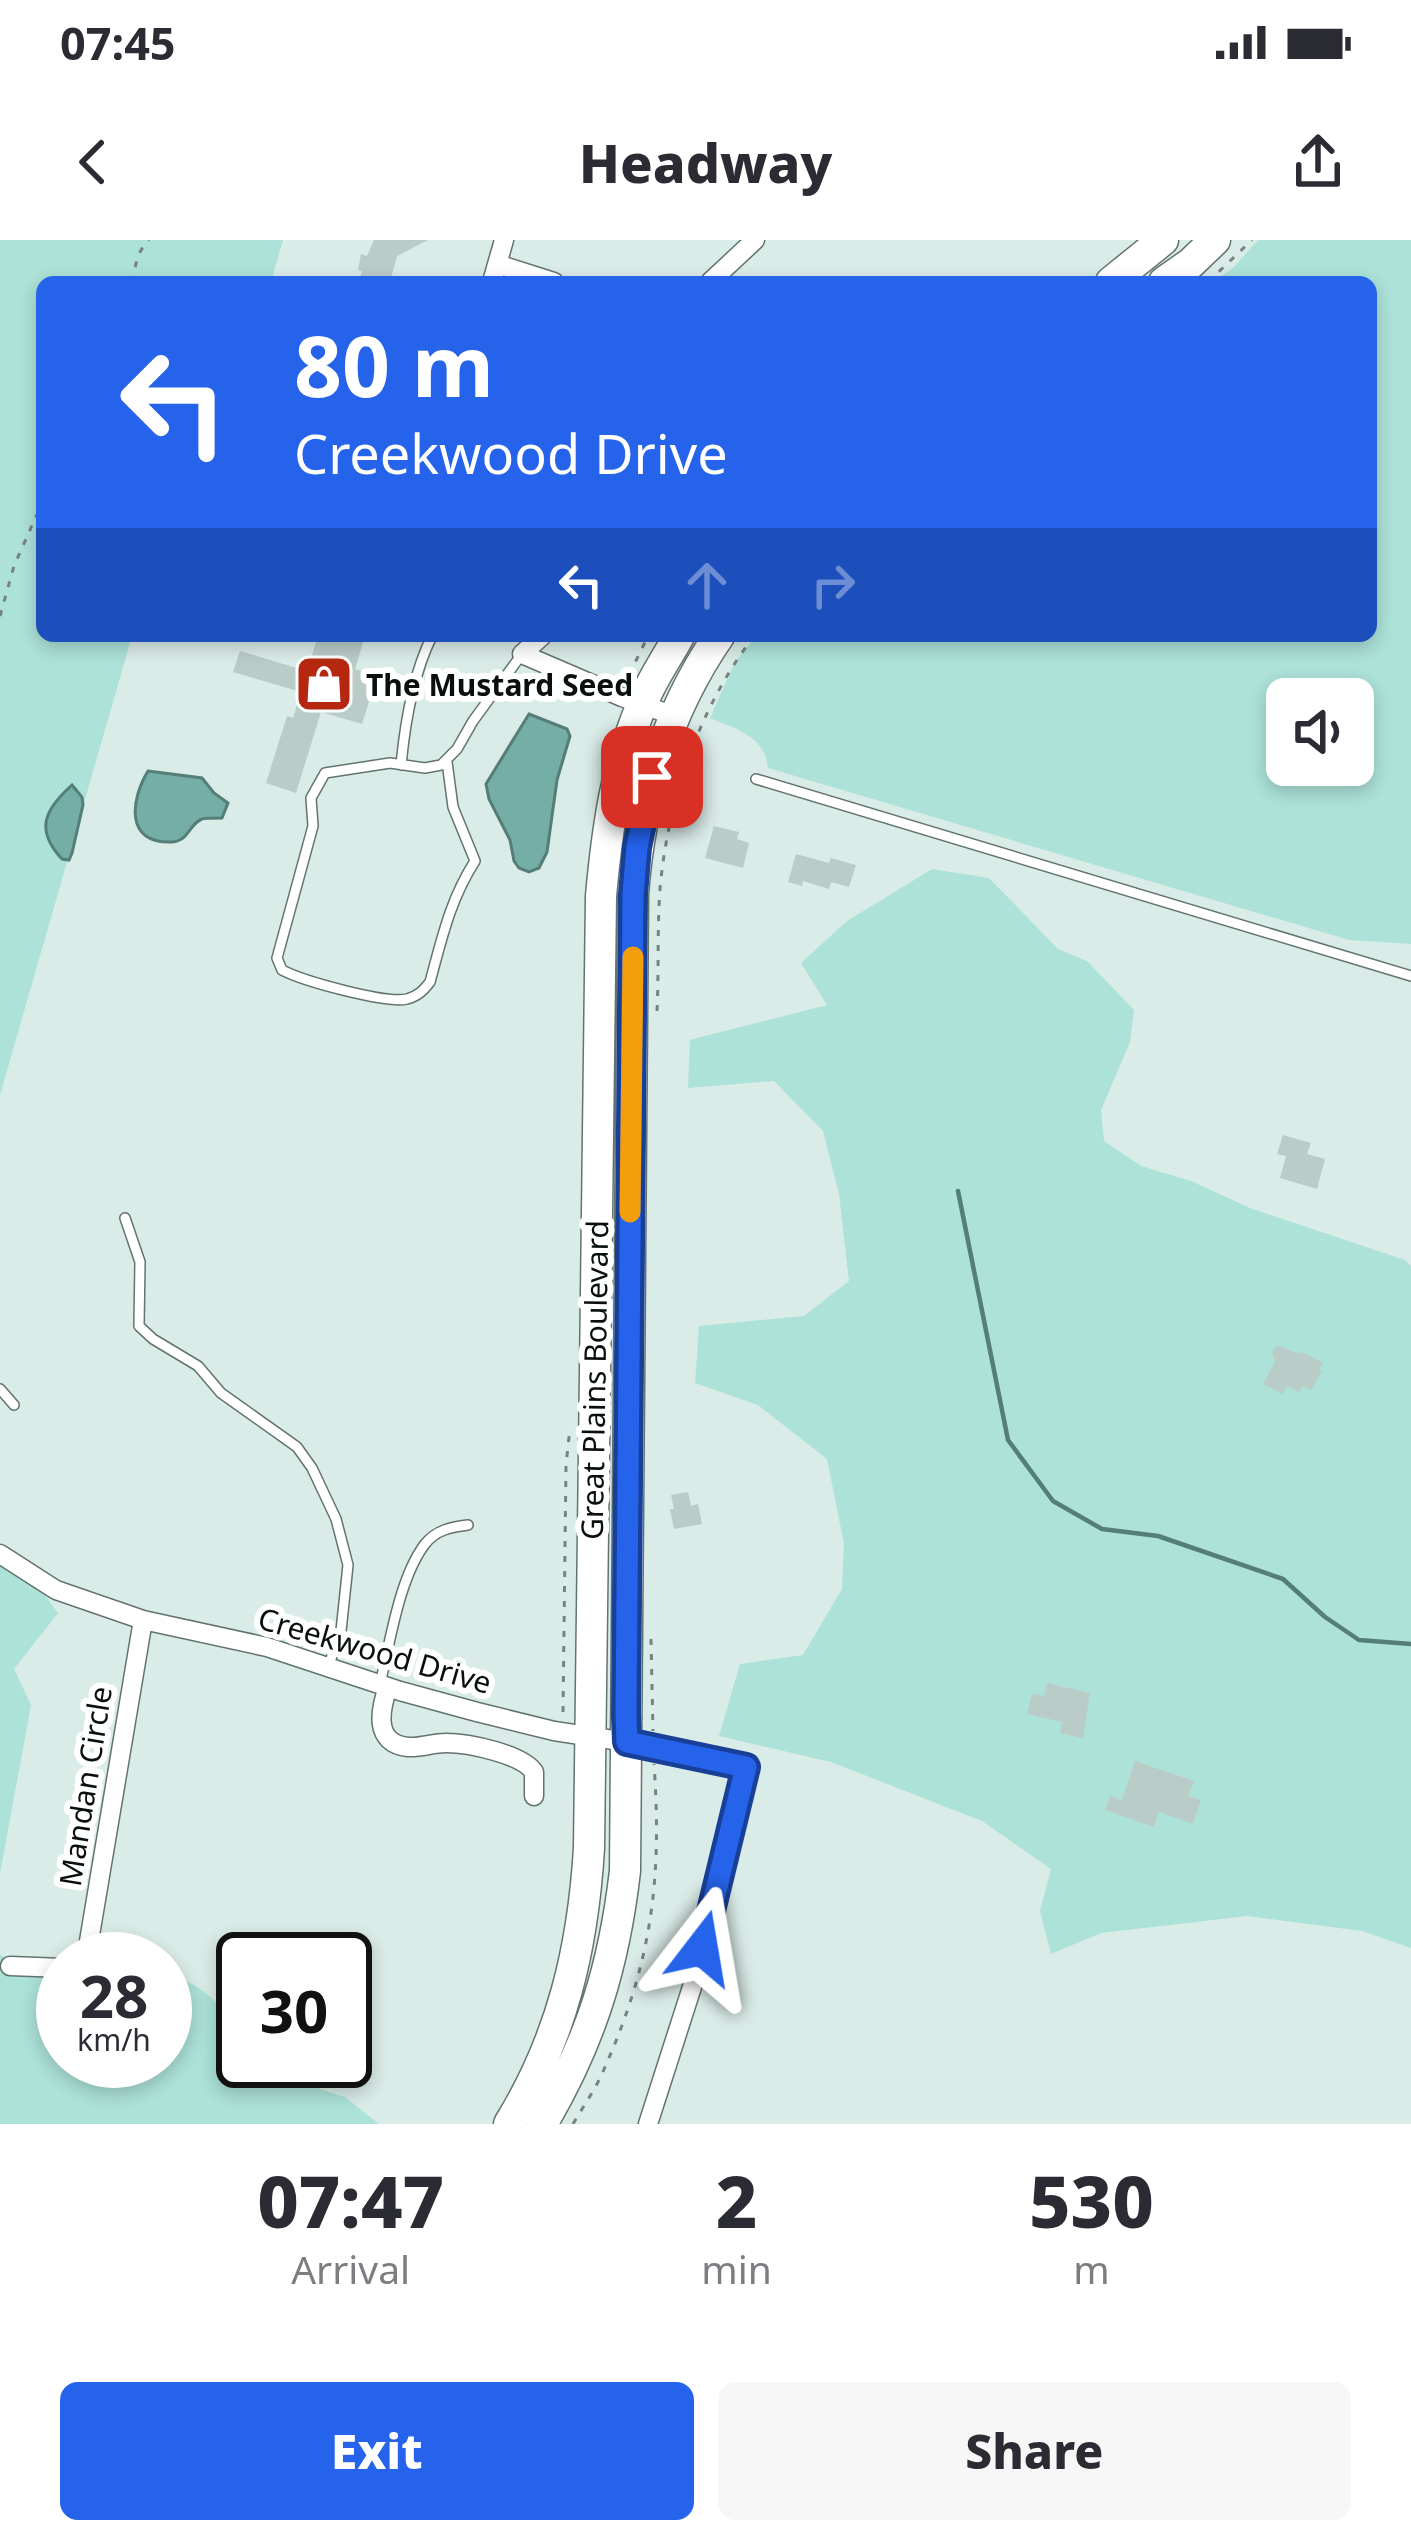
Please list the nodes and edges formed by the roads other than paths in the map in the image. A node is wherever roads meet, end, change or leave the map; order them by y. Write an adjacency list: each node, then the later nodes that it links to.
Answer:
1 (504, 240): 5 (street)
2 (755, 240): 6 (street)
3 (1163, 240): 7 (main road)
4 (1215, 240): 8 (main road)
5 (494, 273)
6 (716, 276)
7 (1118, 276)
8 (1172, 276)
9 (429, 642): 17 (lane)
10 (535, 642): 13 (street)
11 (676, 642): 14 (main road, Great Plains Boulevard)
12 (715, 642): 15 (main road, Great Plains Boulevard)
13 (522, 653): 14 (street); 16 (lane)
14 (642, 704): 15 (street); 28 (main road, Great Plains Boulevard)
15 (674, 716): 29 (main road, Great Plains Boulevard)
16 (447, 762): 17 (lane); 17 (lane)
17 (401, 765)
18 (756, 779): 19 (lane)
19 (1411, 976)
20 (125, 1218): 26 (lane)
21 (0, 1389): 22 (lane)
22 (14, 1405)
23 (468, 1525): 27 (lane)
24 (0, 1554): 25 (street, Creekwood Drive)
25 (143, 1620): 26 (street, Creekwood Drive); 31 (street, Mandan Circle)
26 (328, 1667): 27 (street, Creekwood Drive)
27 (384, 1686): 28 (street, Creekwood Drive); 30 (street)
28 (590, 1736): 29 (street, Creekwood Drive); 34 (main road, Great Plains Boulevard)
29 (640, 1744): 35 (main road, Great Plains Boulevard); 36 (street, Creekwood Drive)
30 (534, 1796)
31 (91, 1932)
32 (10, 1966): 33 (street)
33 (36, 1967)
34 (508, 2124)
35 (542, 2124)
36 (649, 2124)

